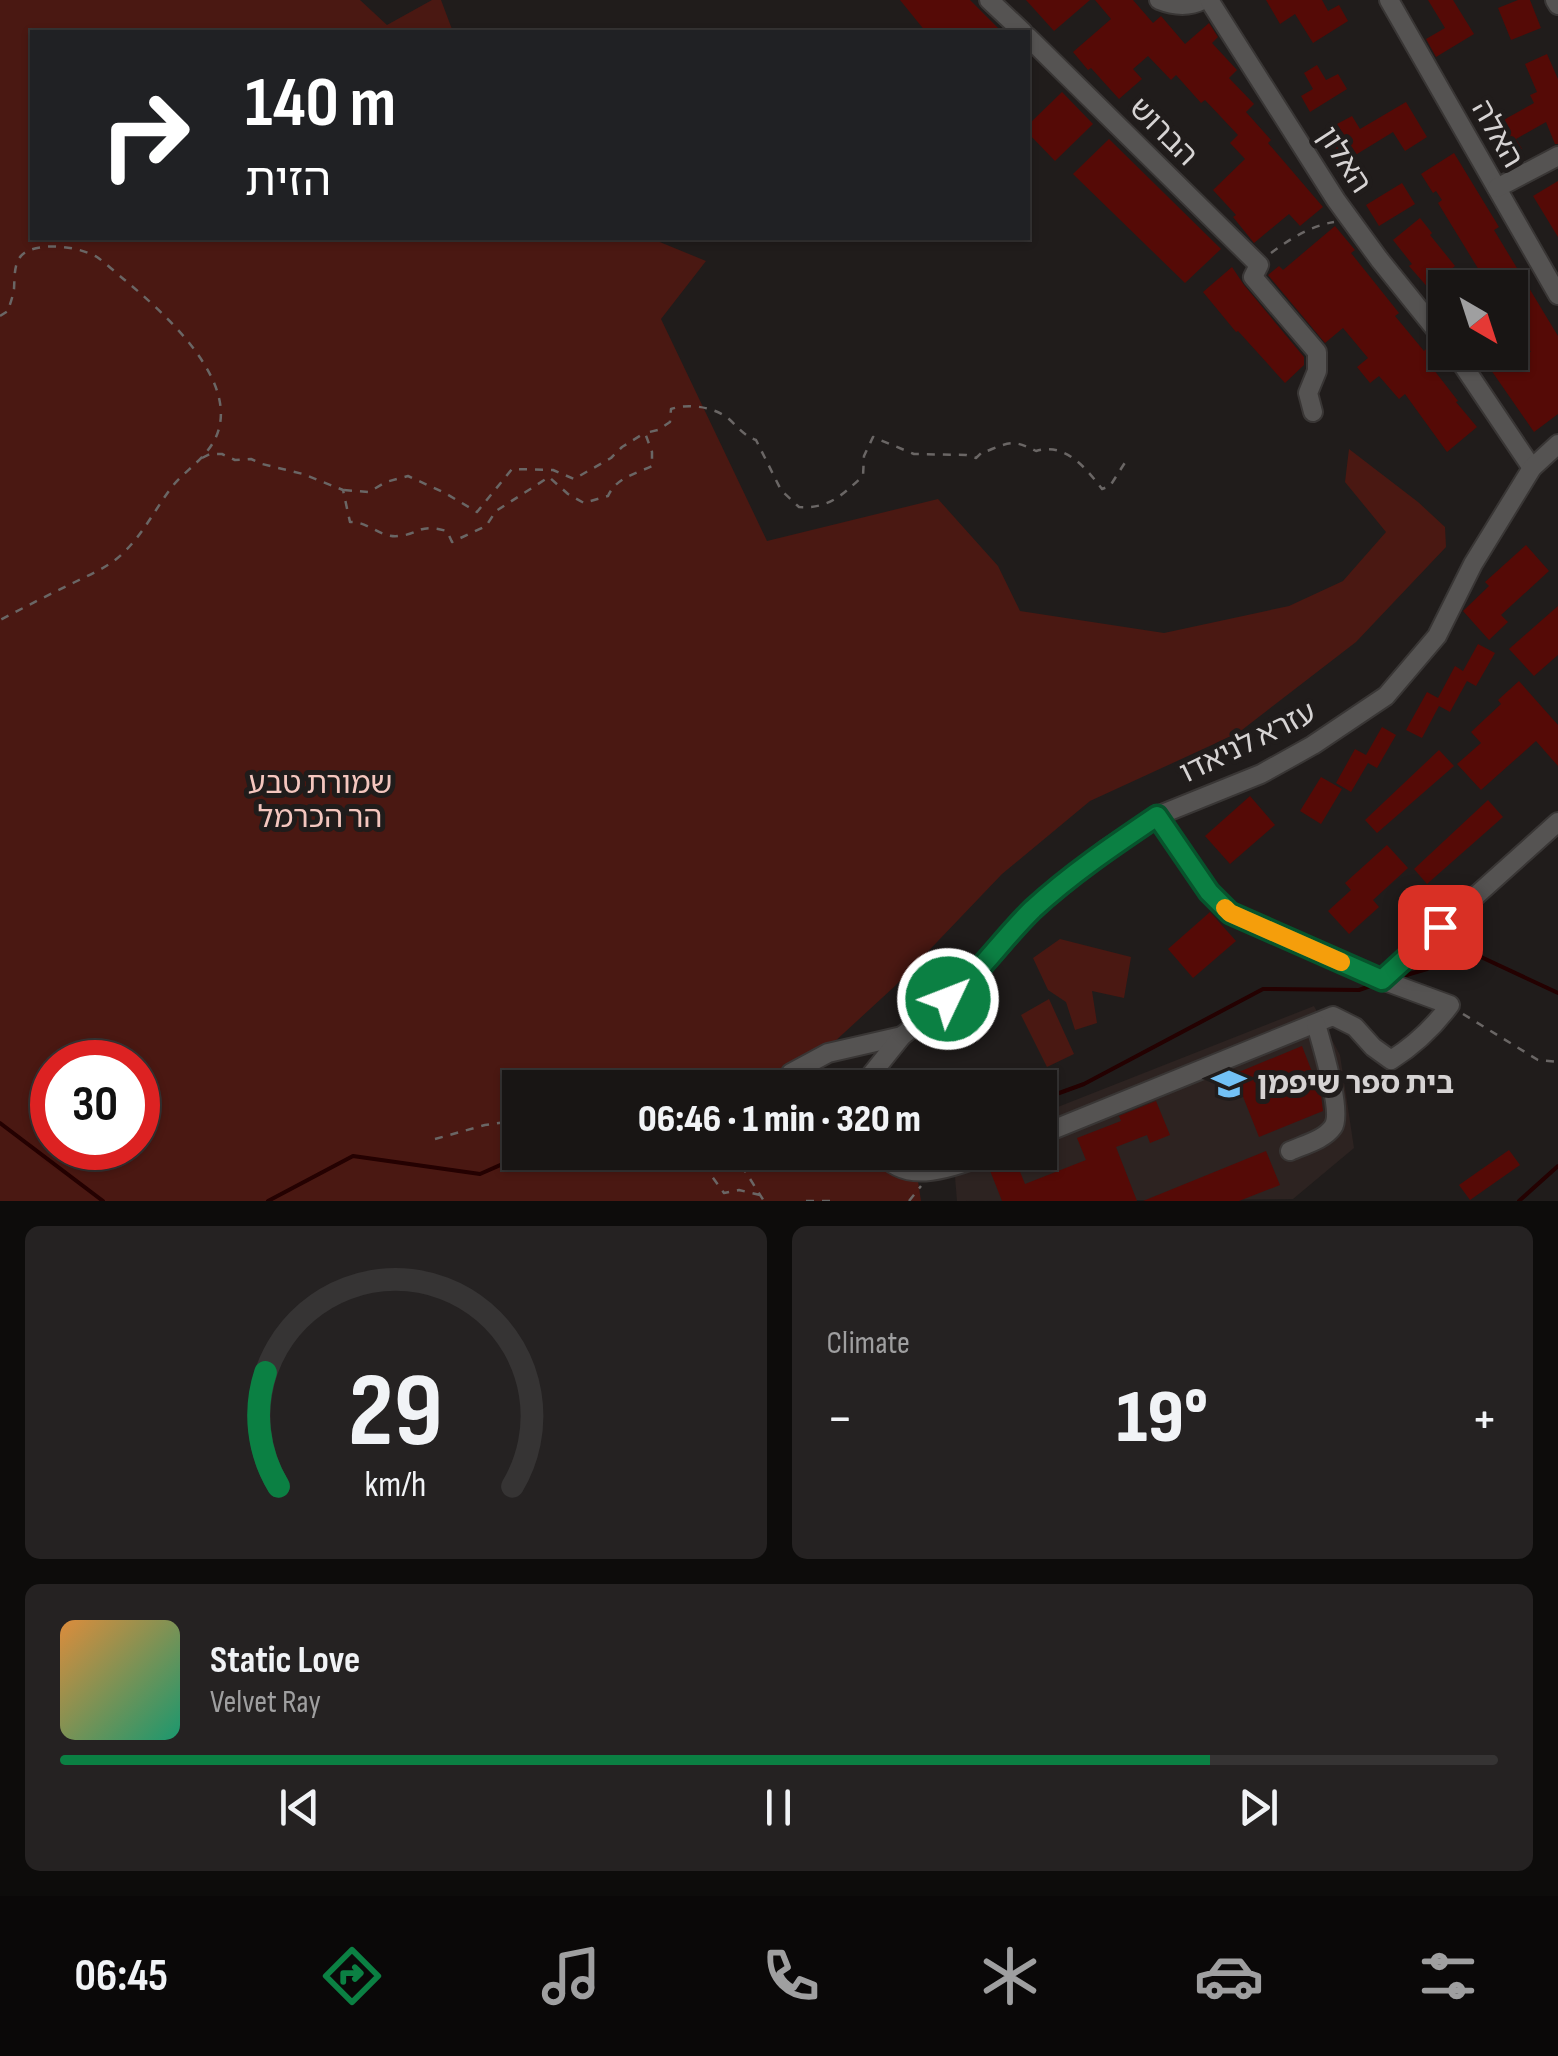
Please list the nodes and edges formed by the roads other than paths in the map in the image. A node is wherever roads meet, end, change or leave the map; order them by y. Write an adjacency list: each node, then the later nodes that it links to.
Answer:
1 (989, 0): 5 (street, הברוש)
2 (1159, 0): 3 (street)
3 (1206, 0): 10 (street, האלון)
4 (1389, 0): 8 (street, האלה)
5 (1020, 30)
6 (1030, 40): 12 (street, הברוש)
7 (1558, 156): 8 (street)
8 (1497, 188): 9 (street, האלה)
9 (1558, 295)
10 (1428, 320)
11 (1466, 370): 14 (street)
12 (1313, 412)
13 (1554, 454): 14 (street, עזרא לניאדו)
14 (1532, 468): 15 (street, עזרא לניאדו)
15 (1157, 816): 17 (street); 19 (street, עזרא לניאדו)
16 (1558, 822): 17 (street)
17 (1382, 980): 18 (street)
18 (1316, 1024): 22 (street); 23 (street)
19 (902, 1036): 20 (street, עזרא לניאדו); 21 (street, עזרא לניאדו)
20 (805, 1070)
21 (875, 1070)
22 (1057, 1128)
23 (1290, 1152)
24 (902, 1170): 25 (street)
25 (938, 1170)

